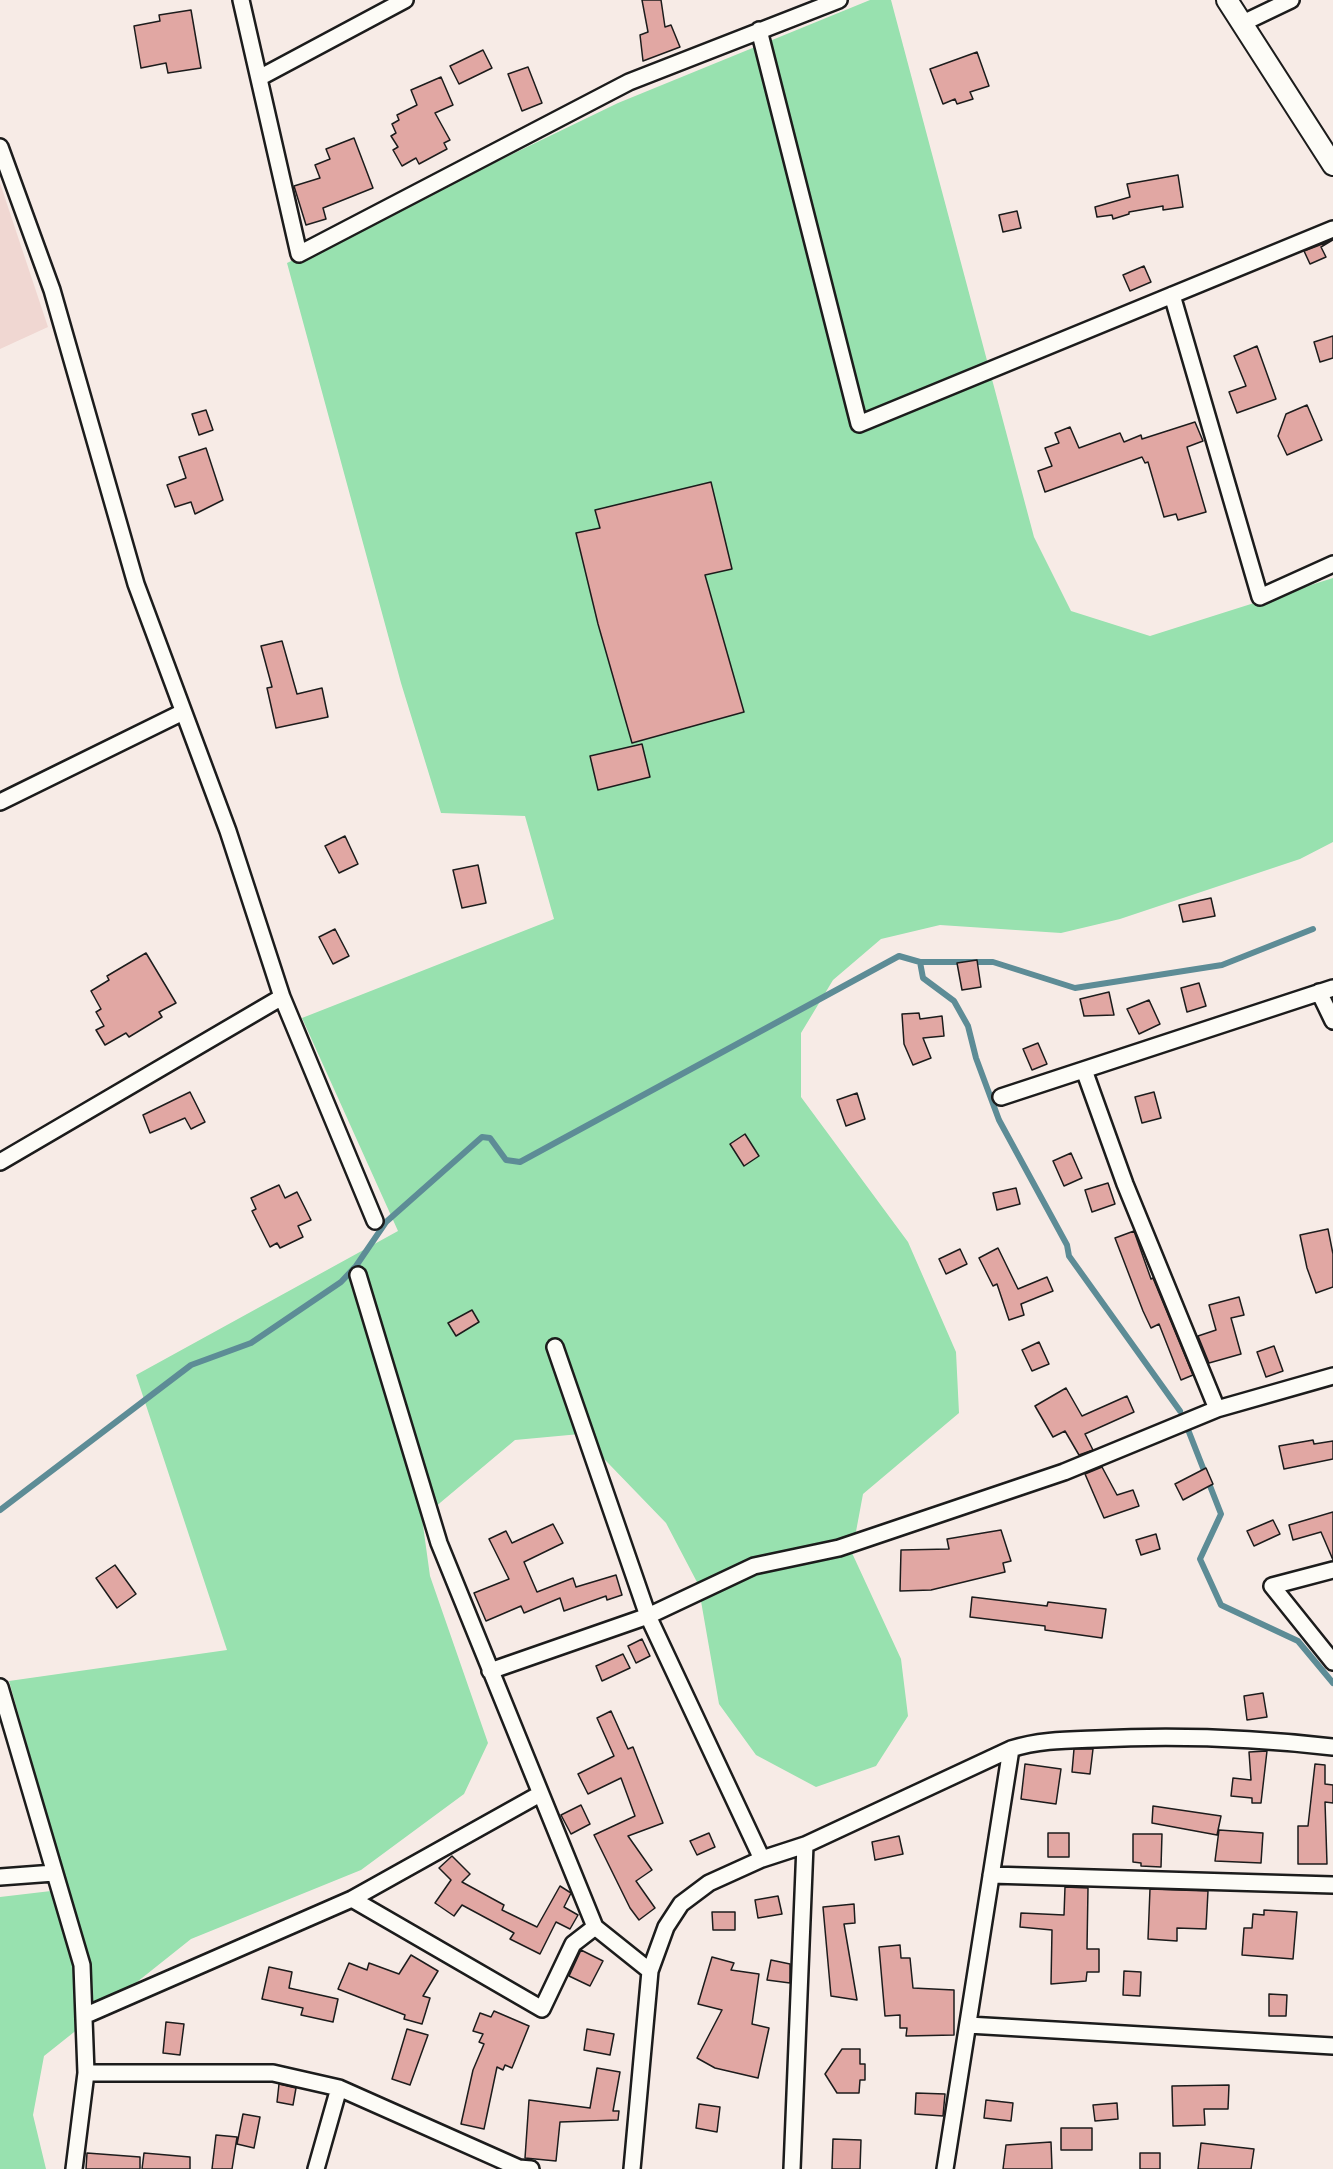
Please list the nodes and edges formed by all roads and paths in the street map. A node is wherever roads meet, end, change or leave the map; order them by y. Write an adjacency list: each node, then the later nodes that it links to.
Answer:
1 (241, 0): 9 (street)
2 (405, 0): 9 (street)
3 (838, 0): 6 (street)
4 (1227, 0): 7 (street)
5 (1291, 0): 7 (street)
6 (810, 6): 8 (street)
7 (1243, 23): 11 (street)
8 (759, 30): 9 (street); 13 (street)
9 (259, 78)
10 (0, 147): 15 (street)
11 (1333, 165)
12 (1333, 229): 13 (street)
13 (1172, 296): 14 (street)
14 (1333, 564)
15 (183, 712): 16 (street); 18 (street)
16 (0, 802)
17 (1326, 989): 19 (street); 20 (street)
18 (282, 997): 22 (street); 23 (street)
19 (1333, 1021)
20 (1084, 1070): 21 (street); 27 (street)
21 (1001, 1097)
22 (0, 1162)
23 (375, 1221)
24 (358, 1275): 31 (street)
25 (555, 1347): 29 (street)
26 (1333, 1376): 27 (street)
27 (1217, 1409): 29 (street)
28 (1333, 1570): 30 (street)
29 (648, 1616): 31 (street); 37 (street)
30 (1333, 1662)
31 (490, 1671): 35 (street)
32 (0, 1687): 38 (street)
33 (1333, 1747): 34 (street)
34 (1011, 1749): 36 (street); 39 (street)
35 (540, 1794): 42 (street); 43 (street)
36 (805, 1845): 37 (street); 54 (street)
37 (762, 1859): 44 (street)
38 (54, 1873): 40 (street); 45 (street)
39 (992, 1875): 41 (street); 46 (street)
40 (0, 1877)
41 (1333, 1885)
42 (352, 1899): 43 (street); 45 (street)
43 (594, 1928): 44 (street)
44 (650, 1971): 53 (street)
45 (84, 2016): 48 (street)
46 (968, 2025): 47 (street); 55 (street)
47 (1333, 2046)
48 (87, 2073): 49 (street); 50 (street)
49 (339, 2088): 51 (street); 52 (street)
50 (74, 2169)
51 (316, 2169)
52 (531, 2169)
53 (632, 2169)
54 (792, 2169)
55 (945, 2169)

